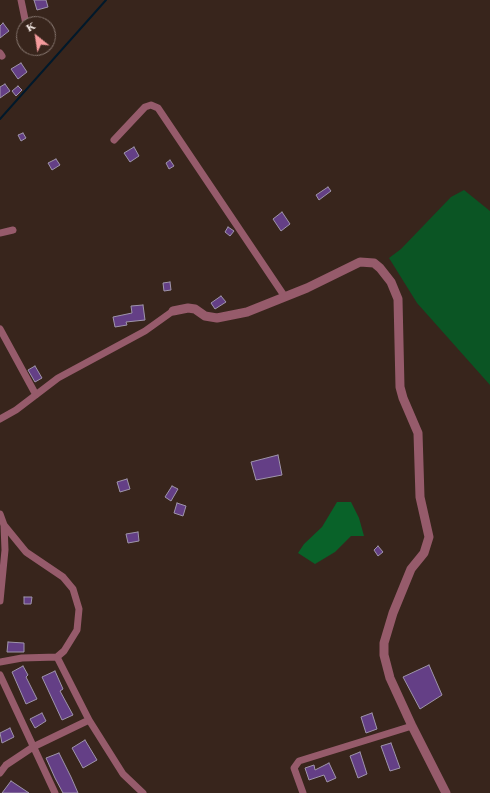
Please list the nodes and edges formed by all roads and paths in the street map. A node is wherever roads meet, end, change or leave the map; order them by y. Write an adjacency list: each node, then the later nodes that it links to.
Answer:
1 (21, 0): 2 (street)
2 (24, 16)
3 (114, 140): 6 (street)
4 (13, 230): 5 (street)
5 (0, 233)
6 (285, 296): 7 (street); 18 (street)
7 (173, 311): 9 (street)
8 (0, 329): 9 (street)
9 (36, 395): 10 (street)
10 (0, 419)
11 (0, 514): 12 (street)
12 (4, 525): 13 (street); 14 (street)
13 (0, 601)
14 (58, 657): 15 (street); 17 (street)
15 (0, 662)
16 (0, 675): 19 (street)
17 (89, 720): 19 (street); 22 (street)
18 (412, 726): 23 (street); 24 (street)
19 (33, 747): 20 (street); 21 (street)
20 (0, 773)
21 (55, 793)
22 (143, 793)
23 (303, 793)
24 (446, 793)

